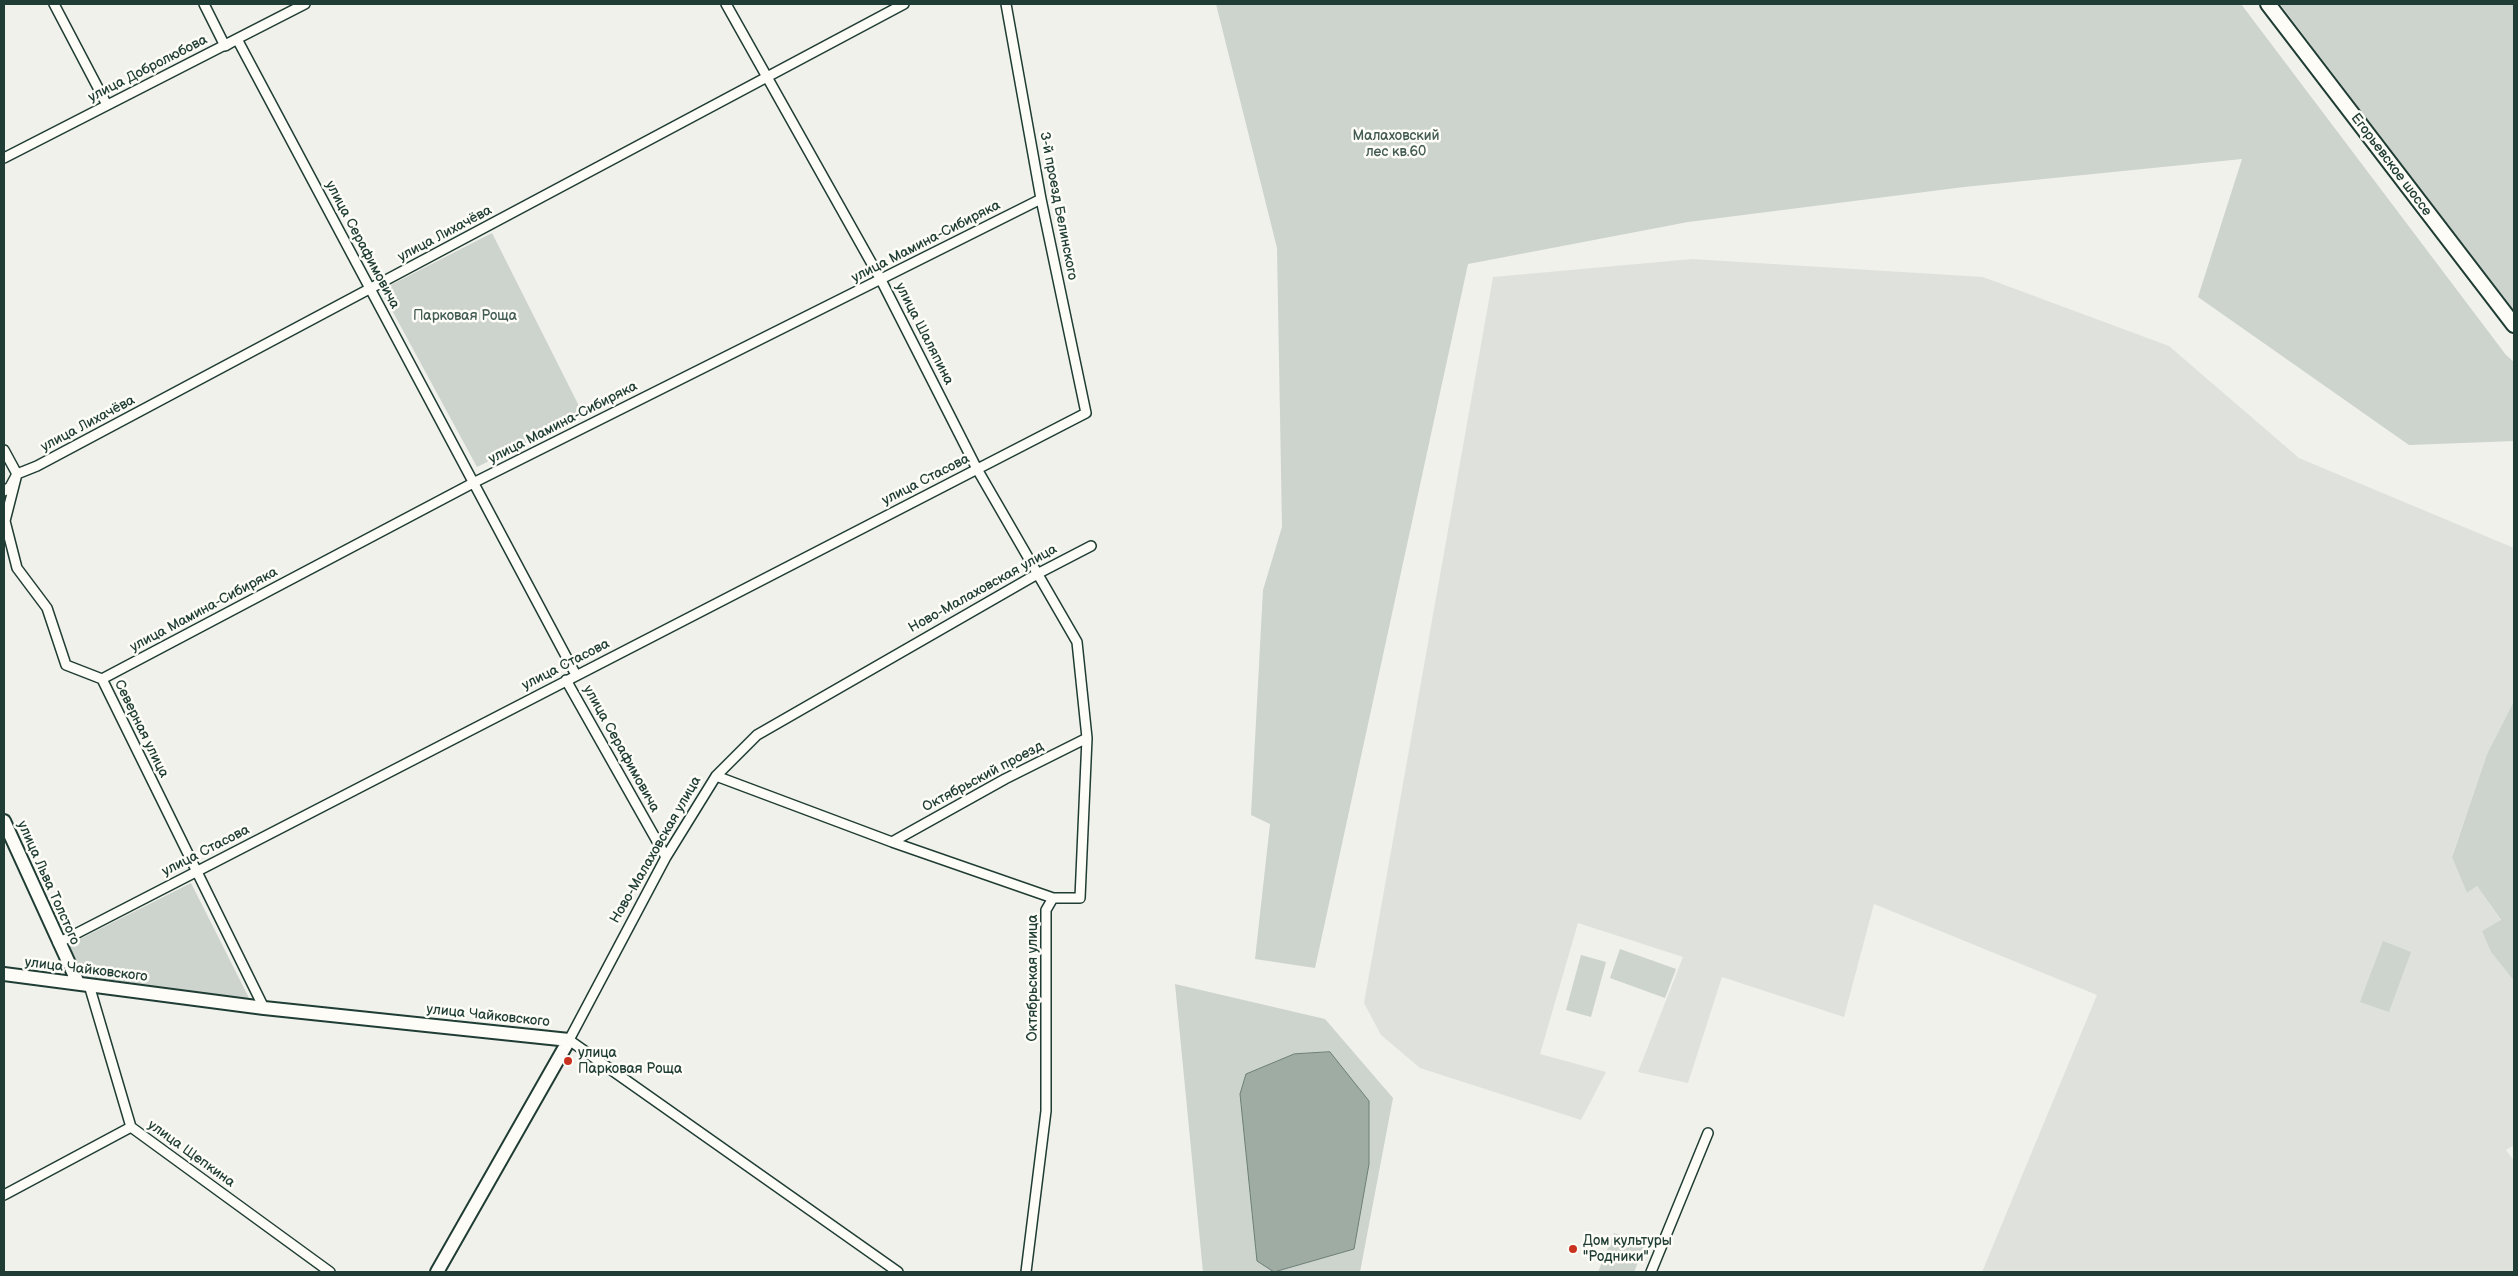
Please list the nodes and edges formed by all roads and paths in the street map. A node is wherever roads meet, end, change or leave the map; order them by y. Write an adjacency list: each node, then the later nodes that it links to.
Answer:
1 (54, 4): 11 (street)
2 (204, 4): 9 (street)
3 (305, 4): 8 (street, улица Добролюбова)
4 (726, 4): 10 (street, улица Шаляпина)
5 (904, 4): 10 (street, улица Лихачёва)
6 (1006, 4): 13 (street, 3-й проезд Белинского)
7 (2268, 4): 16 (main road, Егорьевское шоссе)
8 (237, 39): 9 (street, улица Добролюбова); 15 (street, улица Серафимовича)
9 (225, 46): 11 (street, улица Добролюбова)
10 (765, 77): 14 (street, улица Шаляпина); 15 (street, улица Лихачёва)
11 (107, 104): 12 (street, улица Добролюбова)
12 (4, 158)
13 (1041, 199): 14 (street, улица Мамина-Сибиряка); 17 (street, 3-й проезд Белинского)
14 (881, 280): 19 (street, улица Шаляпина); 21 (street, улица Мамина-Сибиряка)
15 (370, 290): 20 (street, улица Лихачёва); 21 (street, улица Серафимовича)
16 (2514, 325)
17 (1086, 413): 19 (street, улица Стасова)
18 (4, 450): 20 (street)
19 (977, 469): 24 (street, улица Шаляпина); 25 (street, улица Стасова)
20 (17, 474): 22 (street, улица Лихачёва); 26 (street, Северная улица)
21 (475, 482): 25 (street, улица Серафимовича); 26 (street, улица Мамина-Сибиряка)
22 (4, 491)
23 (1091, 546): 24 (street, Ново-Малаховская улица)
24 (1039, 573): 28 (street, Октябрьская улица); 29 (street, Ново-Малаховская улица)
25 (576, 675): 27 (street, улица Стасова)
26 (102, 679): 33 (street, Северная улица)
27 (566, 680): 32 (street, улица Серафимовича); 33 (street, улица Стасова)
28 (1087, 738): 31 (street, Октябрьский проезд); 34 (street, Октябрьская улица)
29 (716, 776): 31 (street); 32 (street, Ново-Малаховская улица)
30 (4, 821): 35 (street, улица Льва Толстого)
31 (892, 842): 34 (street)
32 (666, 858): 39 (street, Ново-Малаховская улица)
33 (196, 872): 35 (street, улица Стасова); 38 (street, Северная улица)
34 (1053, 898): 46 (street, Октябрьская улица)
35 (58, 943): 37 (street, улица Льва Толстого)
36 (4, 974): 37 (street, улица Чайковского)
37 (84, 984): 38 (street, улица Чайковского); 40 (street, улица Щепкина)
38 (264, 1008): 39 (street, улица Чайковского)
39 (569, 1040): 44 (street, Ново-Малаховская улица); 45 (street, улица Чайковского)
40 (131, 1127): 42 (street); 43 (street, улица Щепкина)
41 (1708, 1133): 47 (street)
42 (4, 1195)
43 (330, 1272)
44 (437, 1272)
45 (898, 1272)
46 (1026, 1272)
47 (1651, 1272)

